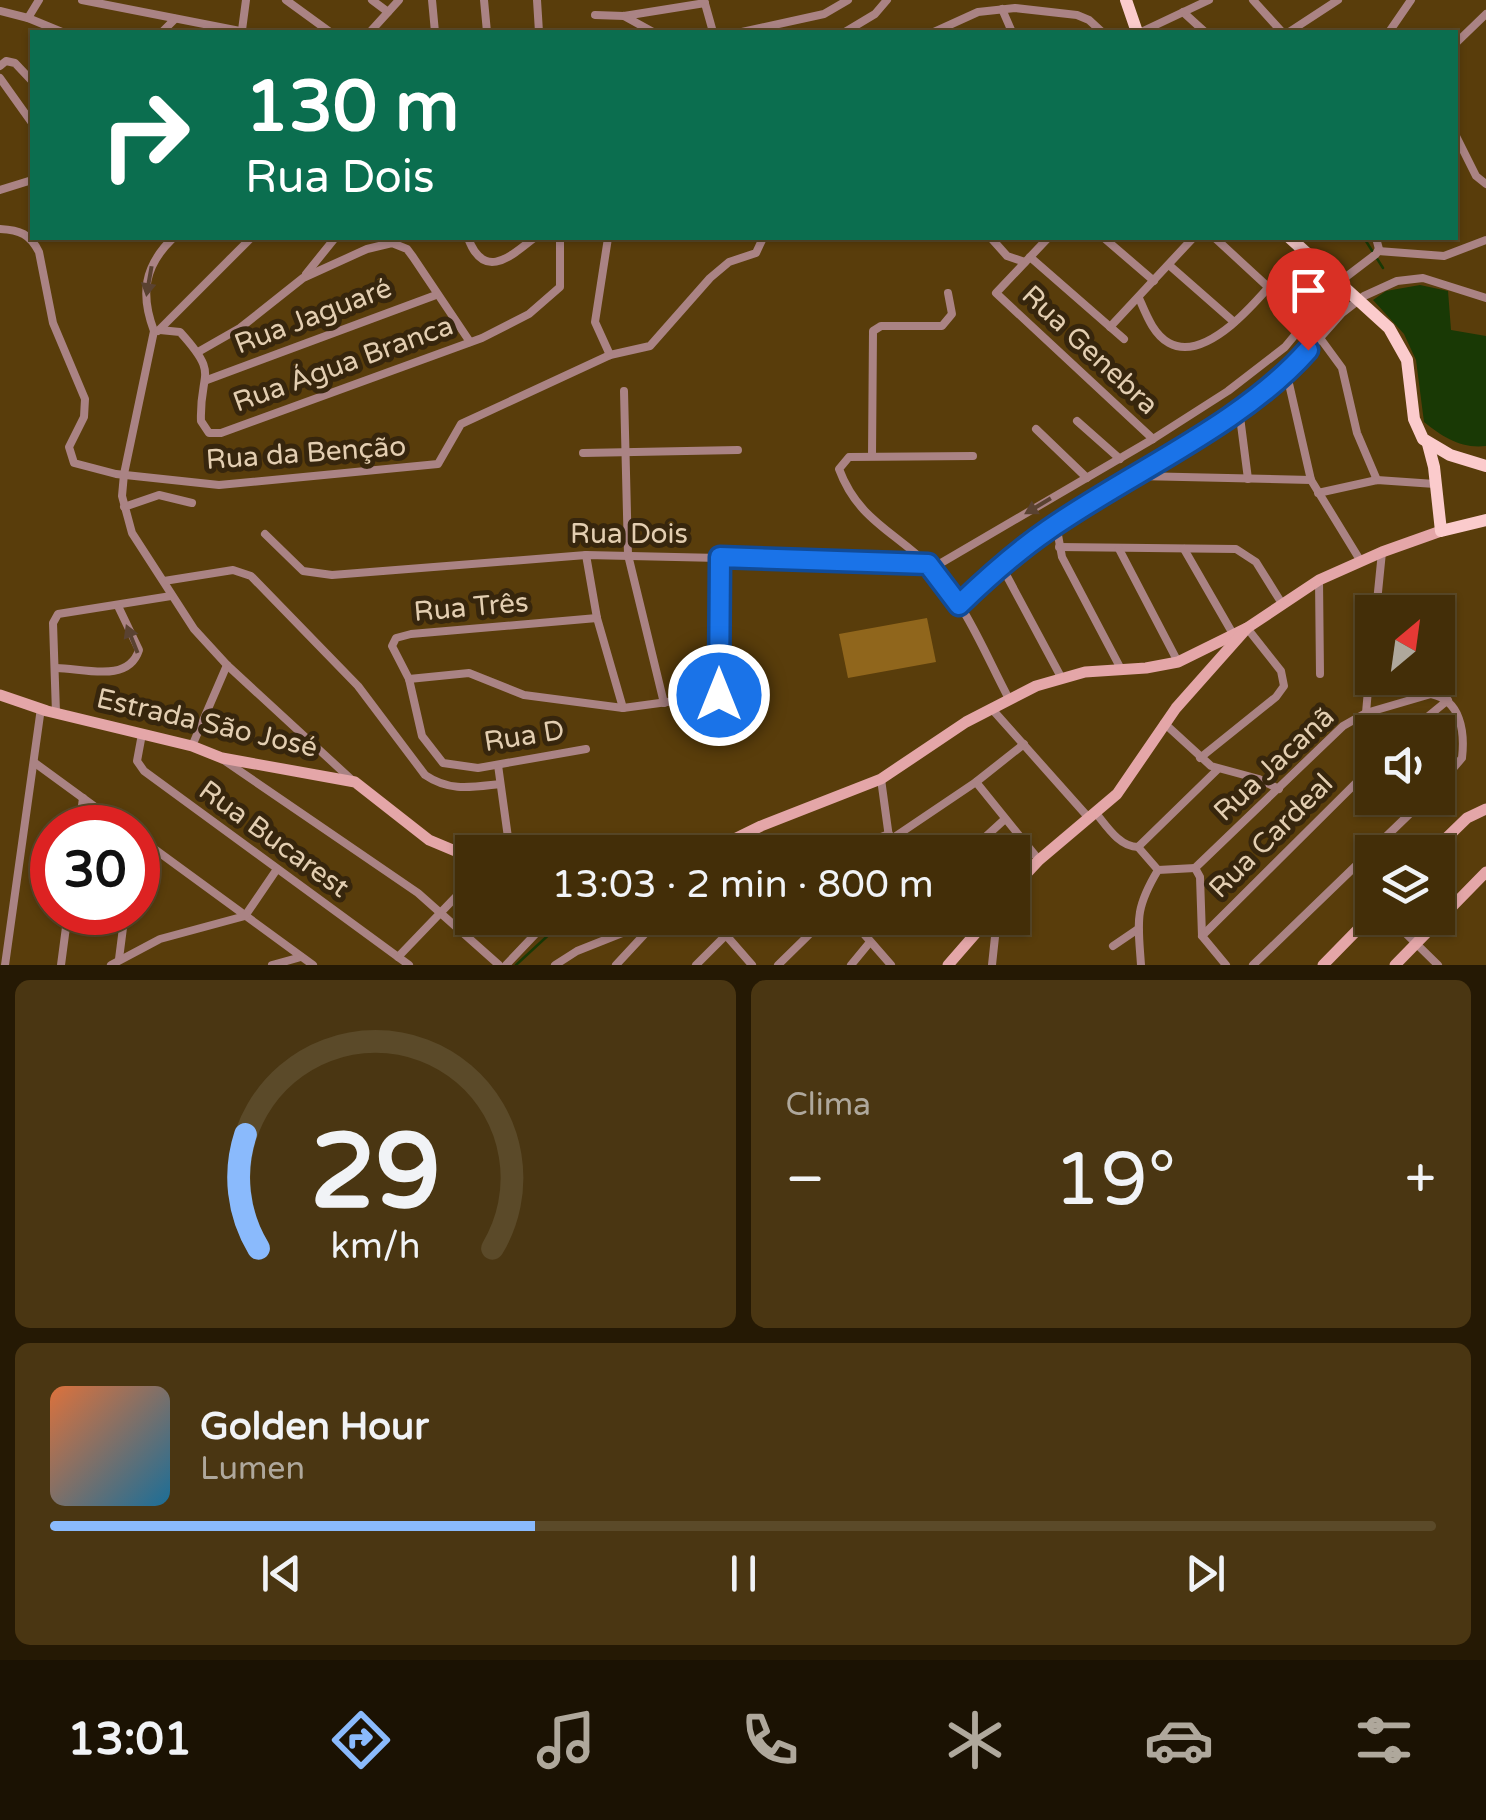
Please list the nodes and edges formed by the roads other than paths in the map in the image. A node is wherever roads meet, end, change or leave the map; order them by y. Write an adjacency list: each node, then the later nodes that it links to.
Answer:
1 (38, 0): 26 (street)
2 (82, 0): 27 (street)
3 (246, 0): 32 (street)
4 (286, 0): 33 (street)
5 (372, 0): 21 (street)
6 (399, 0): 21 (street)
7 (432, 0): 35 (street)
8 (484, 0): 36 (street)
9 (537, 0): 37 (street)
10 (848, 0): 40 (street)
11 (887, 0): 41 (street)
12 (1126, 0): 46 (main road)
13 (1209, 0): 22 (street)
14 (1253, 0): 49 (street)
15 (1338, 0): 50 (street)
16 (1398, 0): 18 (street)
17 (704, 2): 25 (street); 39 (street)
18 (1408, 4): 51 (street)
19 (1002, 8): 28 (street); 44 (street); 45 (street)
20 (0, 11): 26 (street)
21 (388, 12): 34 (street)
22 (1183, 12): 47 (street); 48 (street)
23 (1486, 14): 52 (street)
24 (594, 16): 25 (street)
25 (624, 16): 38 (street)
26 (28, 18): 29 (street)
27 (175, 18): 30 (street); 31 (street)
28 (954, 23): 42 (street); 43 (street)
29 (57, 30)
30 (164, 30)
31 (234, 30)
32 (239, 30)
33 (327, 30)
34 (372, 30)
35 (435, 30)
36 (487, 30)
37 (539, 30)
38 (648, 30)
39 (712, 30)
40 (752, 30)
41 (848, 30)
42 (938, 30)
43 (957, 30)
44 (1011, 30)
45 (1100, 30)
46 (1138, 30)
47 (1143, 30)
48 (1203, 30)
49 (1280, 30)
50 (1292, 30)
51 (1390, 30)
52 (1458, 41)
53 (0, 66): 55 (street)
54 (0, 78): 56 (street)
55 (30, 78)
56 (30, 120)
57 (1458, 140): 59 (street)
58 (30, 181): 60 (street)
59 (1486, 184)
60 (0, 190)
61 (0, 229): 62 (street)
62 (30, 239)
63 (31, 240): 117 (street)
64 (168, 240): 94 (street, one-way to 94)
65 (249, 240): 94 (street)
66 (333, 240): 84 (street)
67 (469, 240): 68 (street)
68 (531, 240)
69 (560, 240): 97 (street, Rua Água Branca)
70 (608, 240): 99 (street)
71 (762, 240): 99 (street, Rua da Benção)
72 (993, 240): 82 (street)
73 (1046, 240): 82 (street)
74 (1106, 240): 85 (street)
75 (1191, 240): 83 (street)
76 (1217, 240): 86 (street)
77 (1292, 240): 80 (main road)
78 (1376, 240): 81 (street)
79 (1486, 240): 81 (street)
80 (1302, 248): 86 (street); 87 (main road)
81 (1378, 251): 87 (street)
82 (1028, 260): 93 (street); 106 (street, Rua Genebra)
83 (1168, 265): 85 (street); 92 (street)
84 (303, 278): 89 (street); 98 (street)
85 (1154, 281): 90 (street)
86 (1267, 286): 92 (street)
87 (1349, 291): 91 (street); 95 (street); 106 (street); 107 (main road)
88 (948, 293): 112 (street)
89 (436, 295): 97 (street); 101 (street, Rua Jaguaré)
90 (1138, 298): 92 (street); 93 (street)
91 (1486, 298)
92 (1234, 322)
93 (1110, 327): 96 (street)
94 (157, 331): 98 (street); 117 (street)
95 (1320, 338): 100 (street); 122 (street)
96 (1124, 340)
97 (470, 342): 101 (street, Rua Água Branca)
98 (198, 352): 101 (street, Rua Água Branca)
99 (610, 355): 117 (street, Rua da Benção)
100 (1287, 375): 103 (street); 121 (street)
101 (206, 380)
102 (624, 391): 110 (street)
103 (1239, 409): 118 (street); 120 (street)
104 (1077, 421): 114 (street)
105 (1036, 429): 119 (street)
106 (1153, 439): 114 (street)
107 (1428, 444): 111 (main road); 115 (main road)
108 (738, 450): 110 (street)
109 (583, 452): 110 (street)
110 (625, 452): 136 (street)
111 (1450, 455): 115 (main road); 116 (main road)
112 (872, 456): 113 (street); 139 (street)
113 (973, 456)
114 (1120, 458): 119 (street)
115 (1434, 463): 123 (main road)
116 (1486, 466)
117 (124, 474): 126 (street)
118 (1138, 476): 120 (street); 128 (street)
119 (1087, 478): 139 (street, one-way to 139)
120 (1248, 480): 121 (street)
121 (1311, 480): 124 (street)
122 (1376, 480): 123 (street); 124 (street)
123 (1434, 484): 129 (main road)
124 (1318, 493): 138 (street)
125 (192, 504): 126 (street)
126 (124, 506): 142 (street)
127 (1486, 520): 129 (main road)
128 (1056, 524): 131 (street); 140 (street)
129 (1441, 532): 134 (street)
130 (265, 534): 135 (street, Rua Dois)
131 (1059, 547): 132 (street); 154 (street)
132 (1119, 548): 133 (street); 151 (street)
133 (1184, 549): 145 (street); 150 (street)
134 (1382, 552): 138 (street); 143 (street)
135 (586, 555): 136 (street, Rua Dois); 148 (street)
136 (628, 555): 137 (street, Rua Dois); 162 (street)
137 (720, 557): 139 (street, Rua Dois); 162 (street)
138 (1360, 560): 141 (street)
139 (928, 564): 146 (street)
140 (1002, 567): 146 (street); 156 (street)
141 (1318, 580): 145 (street); 155 (street)
142 (164, 581): 144 (street); 182 (street)
143 (1378, 595)
144 (171, 596): 147 (street); 152 (street)
145 (1282, 602): 149 (street)
146 (959, 605): 159 (street)
147 (118, 606): 153 (street); 153 (street, one-way to 147)
148 (597, 618): 157 (street, Rua Três); 163 (street)
149 (1247, 628): 150 (street); 168 (street); 174 (street)
150 (1232, 634): 151 (street)
151 (1178, 662): 154 (street)
152 (227, 665): 171 (street); 180 (street)
153 (56, 668): 165 (street)
154 (1120, 669): 156 (street)
155 (1320, 674)
156 (1062, 677): 159 (street)
157 (409, 679): 163 (street); 176 (street, Rua D)
158 (1368, 695): 166 (street)
159 (1009, 699): 164 (street)
160 (1448, 700): 166 (street, Rua Jacanã); 167 (street); 177 (street)
161 (4, 701): 165 (street, Estrada São José)
162 (664, 702): 163 (street)
163 (623, 708)
164 (991, 708): 170 (street); 179 (street)
165 (46, 711): 169 (street, Estrada São José); 175 (street)
166 (1366, 713): 184 (street, Rua Jacanã)
167 (1430, 715)
168 (1164, 723): 174 (street); 189 (street)
169 (142, 734): 171 (street, Estrada São José); 204 (street, Rua Bucarest)
170 (1024, 744): 181 (street); 189 (street)
171 (192, 746): 173 (street, Estrada São José)
172 (586, 749): 176 (street, Rua D)
173 (222, 758): 180 (street, Estrada São José); 209 (street)
174 (1200, 758): 178 (street)
175 (35, 763): 185 (street); 233 (street)
176 (498, 766): 182 (street)
177 (1455, 768)
178 (1217, 770): 184 (street); 199 (street)
179 (880, 778): 192 (street); 195 (street)
180 (355, 782): 200 (street)
181 (976, 782): 191 (street); 196 (street)
182 (500, 784): 193 (street)
183 (1355, 785): 225 (street, Rua Cardeal)
184 (1279, 789): 203 (street, Rua Jacanã)
185 (83, 798): 186 (street); 187 (street)
186 (82, 805)
187 (93, 805)
188 (1486, 809): 198 (street)
189 (1092, 814): 199 (street); 202 (street)
190 (1408, 815): 250 (street)
191 (1004, 820): 197 (street); 202 (street)
192 (745, 833): 194 (street)
193 (508, 835)
194 (741, 835)
195 (890, 835)
196 (893, 835)
197 (988, 835)
198 (1450, 835)
199 (1138, 847): 206 (street)
200 (455, 850)
201 (160, 853): 210 (street)
202 (1039, 860): 205 (street)
203 (1195, 868): 206 (street); 225 (street)
204 (277, 869): 210 (street); 230 (street, Rua Bucarest)
205 (1030, 870)
206 (1158, 870): 211 (street)
207 (1486, 872): 227 (street)
208 (455, 896): 209 (street)
209 (438, 912): 230 (street); 237 (street)
210 (245, 916): 229 (street); 231 (street)
211 (1138, 929): 228 (street); 248 (street)
212 (1355, 932): 251 (street)
213 (65, 935): 234 (street)
214 (120, 935): 231 (street)
215 (534, 935): 238 (street)
216 (618, 935): 239 (street)
217 (643, 935): 240 (street)
218 (725, 935): 241 (street)
219 (727, 935): 242 (street)
220 (809, 935): 243 (street)
221 (864, 935): 226 (street)
222 (974, 935): 246 (street)
223 (995, 935): 247 (street)
224 (1408, 935): 227 (street)
225 (1202, 936): 249 (street)
226 (870, 942): 244 (street); 245 (street)
227 (1417, 943): 252 (street); 253 (street)
228 (1113, 946)
229 (301, 956): 232 (street); 235 (street)
230 (398, 957): 236 (street, Rua Bucarest)
231 (115, 962)
232 (312, 964)
233 (5, 965)
234 (61, 965)
235 (272, 965)
236 (410, 965)
237 (498, 965)
238 (506, 965)
239 (556, 965)
240 (616, 965)
241 (696, 965)
242 (752, 965)
243 (778, 965)
244 (851, 965)
245 (890, 965)
246 (948, 965)
247 (992, 965)
248 (1141, 965)
249 (1226, 965)
250 (1253, 965)
251 (1323, 965)
252 (1396, 965)
253 (1438, 965)

